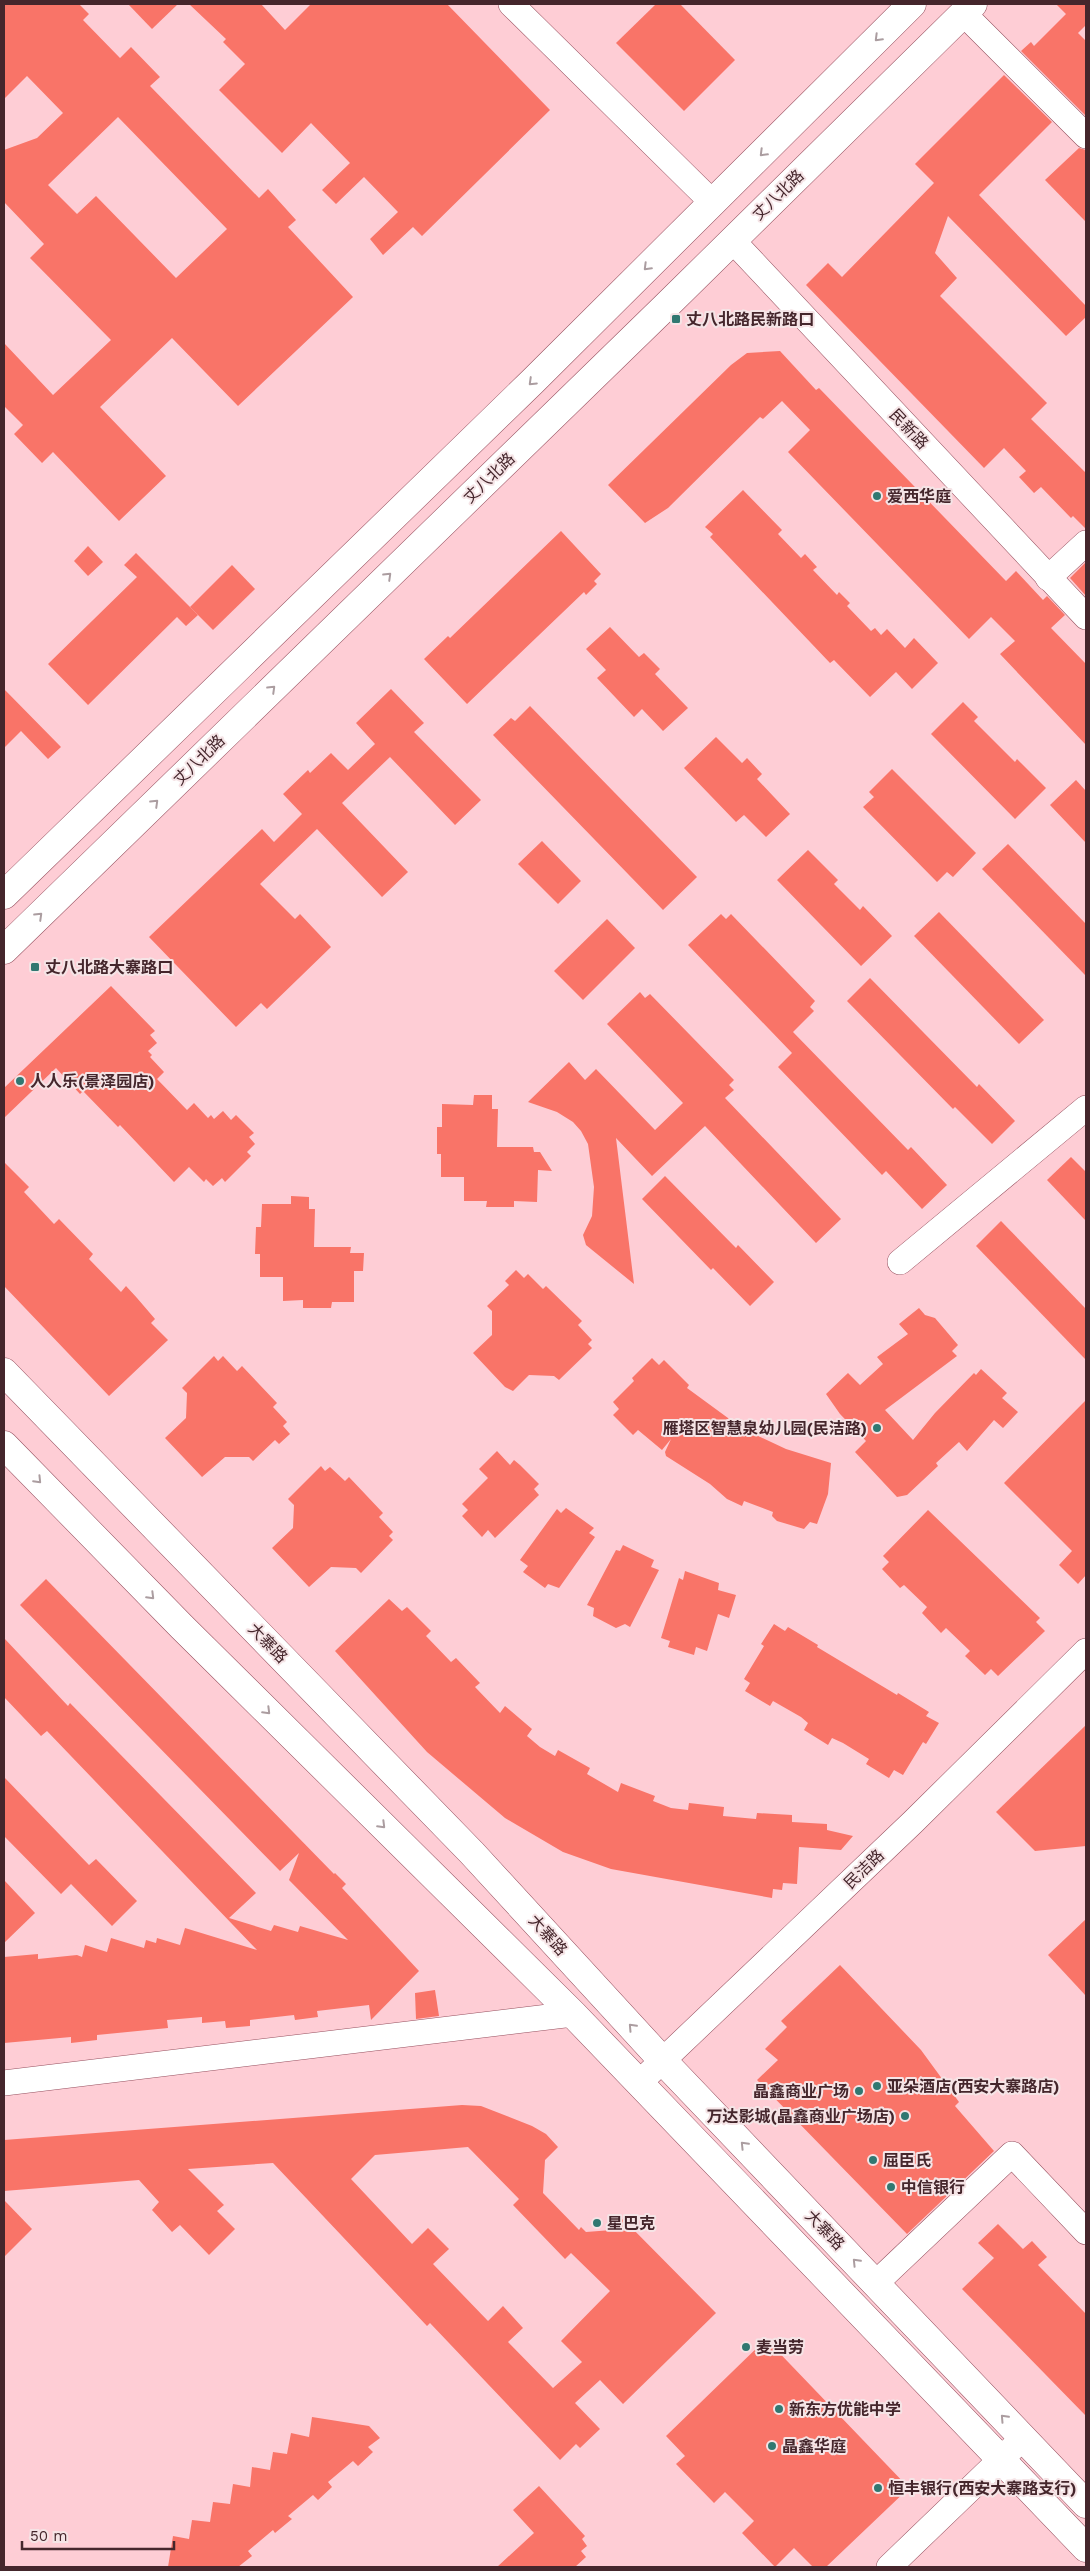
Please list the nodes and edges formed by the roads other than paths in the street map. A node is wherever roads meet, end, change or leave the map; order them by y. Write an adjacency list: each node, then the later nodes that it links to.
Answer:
1 (511, 4): 5 (street)
2 (912, 4): 5 (main road, one-way to 5)
3 (968, 9): 4 (street); 6 (main road, 丈八北路)
4 (1086, 136)
5 (713, 203): 10 (main road, one-way to 10)
6 (732, 240): 8 (street, 民新路); 11 (main road, 丈八北路, one-way to 6)
7 (1086, 543): 8 (street)
8 (1048, 578): 9 (street, 民新路)
9 (1086, 617)
10 (4, 895)
11 (4, 950)
12 (1086, 1108): 13 (street)
13 (900, 1262)
14 (4, 1372): 18 (main road, 大寨路, one-way to 14)
15 (4, 1445): 17 (main road, 大寨路, one-way to 17)
16 (1086, 1651): 18 (street, 民洁路)
17 (573, 2014): 19 (street); 20 (main road, 大寨路)
18 (663, 2061): 20 (street, 民洁路); 22 (main road, 大寨路, one-way to 18)
19 (4, 2083)
20 (639, 2083): 24 (main road, 大寨路)
21 (1086, 2232): 22 (street)
22 (876, 2283): 23 (main road, 大寨路, one-way to 22)
23 (1024, 2438): 24 (street); 25 (main road, 大寨路)
24 (1001, 2461): 26 (main road, 大寨路); 27 (street)
25 (1086, 2504)
26 (1086, 2548)
27 (889, 2567)

